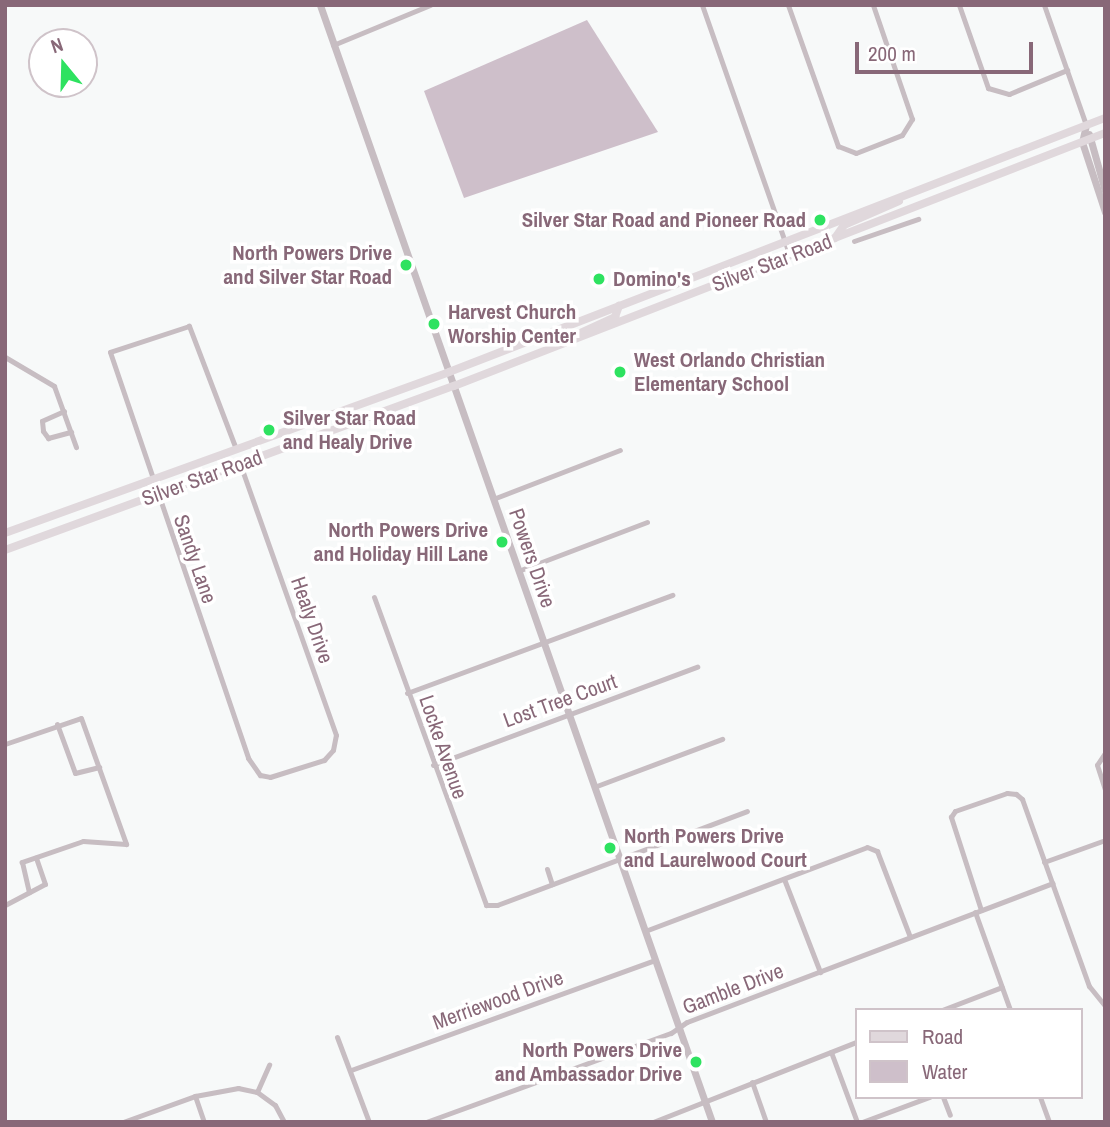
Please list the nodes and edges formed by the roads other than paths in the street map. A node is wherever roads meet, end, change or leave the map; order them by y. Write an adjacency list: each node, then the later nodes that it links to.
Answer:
1 (320, 5): 8 (street, Powers Drive)
2 (430, 5): 8 (street)
3 (702, 5): 19 (street)
4 (788, 5): 5 (street)
5 (873, 5)
6 (959, 5): 9 (street)
7 (1044, 5): 9 (street)
8 (334, 45): 25 (street, Powers Drive)
9 (1067, 70): 11 (street)
10 (1105, 118): 11 (main road, Silver Star Road)
11 (1086, 125): 13 (street); 15 (main road, Silver Star Road)
12 (1105, 133): 13 (main road, Silver Star Road)
13 (1086, 140): 14 (street); 16 (street); 18 (main road, Silver Star Road)
14 (1105, 191)
15 (909, 193): 18 (main road); 19 (main road, Silver Star Road)
16 (1105, 212)
17 (918, 219): 20 (street)
18 (835, 238): 21 (main road, Silver Star Road)
19 (785, 242): 21 (street); 22 (main road, Silver Star Road)
20 (854, 242)
21 (790, 256): 23 (main road, Silver Star Road)
22 (619, 306): 23 (main road); 25 (main road, Silver Star Road)
23 (553, 348): 26 (main road, Silver Star Road)
24 (5, 357): 27 (street)
25 (449, 372): 26 (street, Powers Drive); 30 (main road, Silver Star Road)
26 (454, 386): 32 (main road, Silver Star Road); 35 (street, Powers Drive)
27 (64, 411): 28 (street); 28 (street)
28 (71, 432): 29 (street)
29 (76, 447)
30 (236, 450): 33 (main road, Silver Star Road); 33 (street, Sandy Lane)
31 (620, 450): 35 (street)
32 (240, 464): 34 (main road, Silver Star Road); 52 (street, Healy Drive)
33 (151, 480): 34 (street, Sandy Lane); 37 (main road, Silver Star Road)
34 (156, 495): 38 (main road, Silver Star Road); 52 (street, Sandy Lane)
35 (493, 499): 39 (street, Powers Drive)
36 (647, 522): 39 (street)
37 (5, 533)
38 (5, 550)
39 (518, 571): 42 (street, Powers Drive)
40 (671, 595): 42 (street)
41 (374, 597): 44 (street, Locke Avenue)
42 (544, 644): 44 (street); 45 (street, Powers Drive)
43 (697, 667): 45 (street, Lost Tree Court)
44 (407, 692): 50 (street, Locke Avenue)
45 (569, 715): 50 (street, Lost Tree Court); 53 (street, Powers Drive)
46 (57, 724): 48 (street); 51 (street); 51 (street)
47 (722, 738): 53 (street)
48 (5, 744)
49 (1105, 753): 54 (street)
50 (433, 765): 63 (street, Locke Avenue)
51 (99, 767): 57 (street)
52 (300, 770)
53 (594, 787): 58 (street, Powers Drive)
54 (1105, 790)
55 (747, 811): 58 (street)
56 (1105, 840): 59 (street)
57 (36, 858): 64 (street); 64 (street)
58 (619, 859): 63 (street); 67 (street, Powers Drive)
59 (1044, 862): 62 (street); 66 (street)
60 (547, 869): 63 (street)
61 (784, 879): 67 (street); 68 (street); 70 (street)
62 (1052, 883): 66 (street, Gamble Drive); 72 (street)
63 (552, 884)
64 (29, 892): 65 (street)
65 (5, 905)
66 (978, 911): 68 (street, Gamble Drive); 71 (street)
67 (645, 931): 69 (street, Powers Drive)
68 (910, 937): 70 (street, Gamble Drive)
69 (655, 960): 75 (street, Powers Drive); 80 (street, Merriewood Drive)
70 (820, 972): 75 (street, Gamble Drive)
71 (1002, 987): 73 (street); 74 (street)
72 (1105, 1006)
73 (947, 1008)
74 (1009, 1008)
75 (679, 1027): 87 (street, Powers Drive); 93 (street, Gamble Drive)
76 (337, 1037): 80 (street)
77 (855, 1042): 78 (street)
78 (831, 1052): 81 (street); 97 (street)
79 (268, 1065): 82 (street)
80 (351, 1070): 92 (street)
81 (752, 1082): 87 (street); 96 (street)
82 (257, 1092): 83 (street); 91 (street)
83 (195, 1096): 89 (street); 90 (street)
84 (924, 1099): 98 (street)
85 (944, 1099): 88 (street)
86 (1041, 1099): 99 (street)
87 (705, 1101): 94 (street); 95 (street, Powers Drive)
88 (950, 1115)
89 (123, 1122)
90 (204, 1122)
91 (284, 1122)
92 (369, 1122)
93 (426, 1122)
94 (653, 1122)
95 (712, 1122)
96 (766, 1122)
97 (857, 1122)
98 (862, 1122)
99 (1049, 1122)

